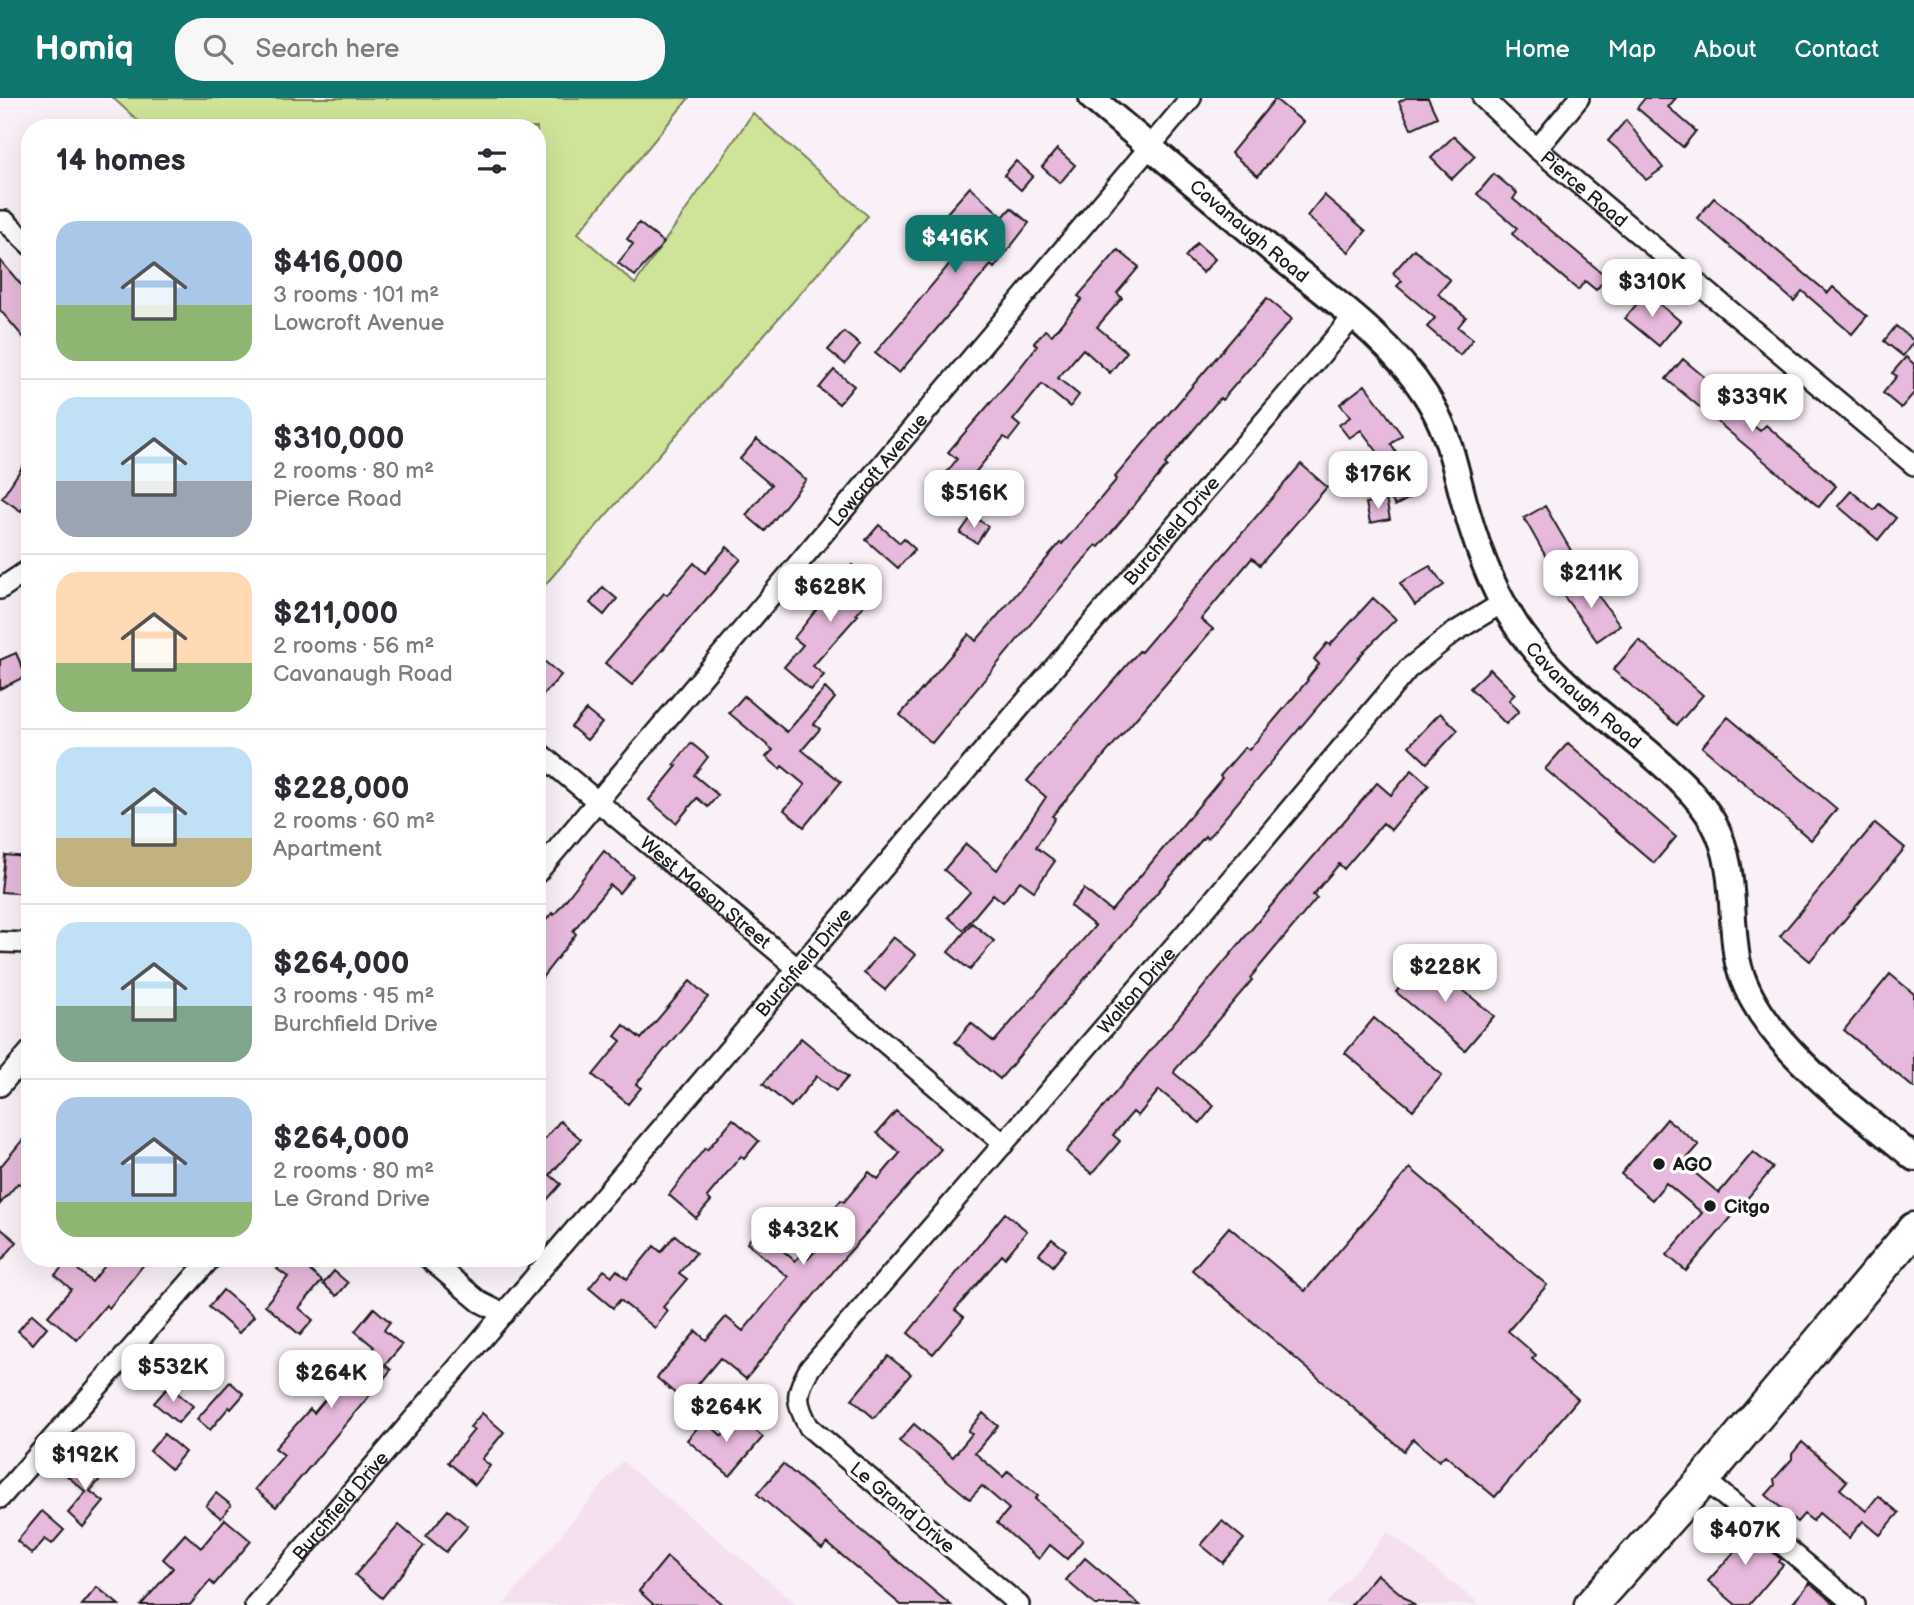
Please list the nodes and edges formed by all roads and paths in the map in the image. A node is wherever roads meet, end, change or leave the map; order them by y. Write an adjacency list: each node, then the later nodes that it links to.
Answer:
1 (1092, 98): 5 (street, Cavanaugh Road)
2 (1191, 98): 5 (street, Lowcroft Avenue)
3 (1483, 98): 6 (street, Pierce Road)
4 (1579, 98): 6 (street)
5 (1149, 148): 9 (street, Cavanaugh Road); 15 (street, Lowcroft Avenue)
6 (1537, 149): 10 (street, Pierce Road)
7 (3, 221): 8 (street)
8 (21, 237)
9 (1353, 317): 13 (street, Cavanaugh Road); 19 (street, Burchfield Drive)
10 (1914, 465)
11 (21, 575): 12 (street)
12 (0, 589)
13 (1502, 603): 22 (street, Walton Drive); 23 (street, Cavanaugh Road)
14 (546, 758): 15 (street, West Mason Street)
15 (598, 800): 16 (street, Lowcroft Avenue); 19 (street, West Mason Street)
16 (546, 862)
17 (0, 942): 18 (street)
18 (21, 943)
19 (797, 969): 22 (street, West Mason Street); 25 (street, Burchfield Drive)
20 (21, 1062): 21 (street)
21 (0, 1086)
22 (1004, 1144): 30 (street, Walton Drive)
23 (1914, 1158)
24 (1914, 1229): 31 (main road)
25 (546, 1265)
26 (203, 1267): 32 (street)
27 (439, 1267): 29 (street)
28 (544, 1267): 29 (street, Burchfield Drive)
29 (504, 1314): 33 (street, Burchfield Drive)
30 (798, 1400): 34 (street, Le Grand Drive)
31 (1704, 1479): 35 (main road); 36 (street)
32 (0, 1498)
33 (255, 1605)
34 (1019, 1605)
35 (1591, 1605)
36 (1855, 1605)

